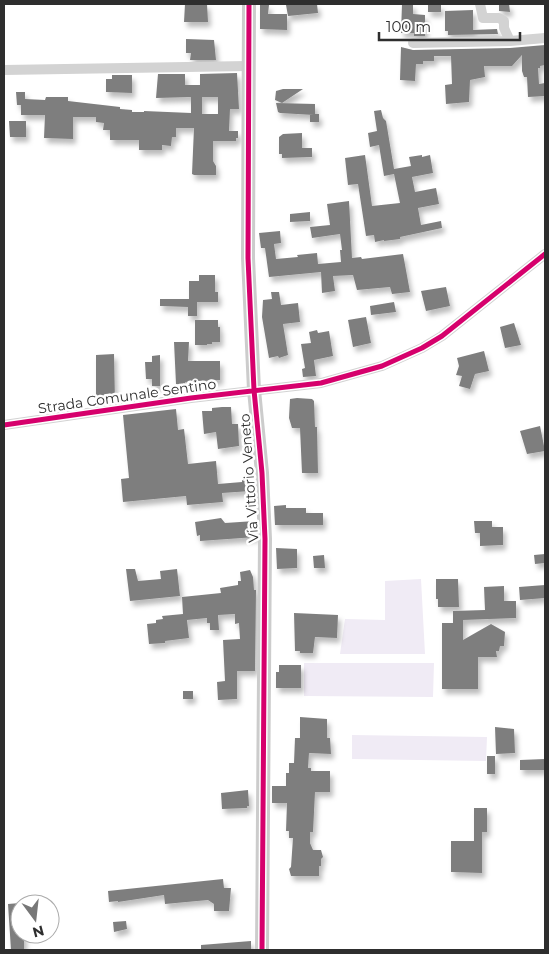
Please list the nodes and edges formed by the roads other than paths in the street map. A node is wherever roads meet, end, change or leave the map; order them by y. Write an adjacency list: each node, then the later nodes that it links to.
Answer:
1 (249, 4): 6 (street, Via Vittorio Veneto)
2 (480, 4): 4 (street)
3 (545, 38): 4 (street)
4 (510, 41): 5 (street)
5 (413, 43)
6 (248, 66): 7 (street); 9 (street, Via Vittorio Veneto)
7 (4, 70)
8 (545, 254): 9 (street, Strada Comunale Sentino)
9 (254, 390): 10 (street, Strada Comunale Sentino); 11 (street, Via Vittorio Veneto)
10 (4, 425)
11 (262, 950)

